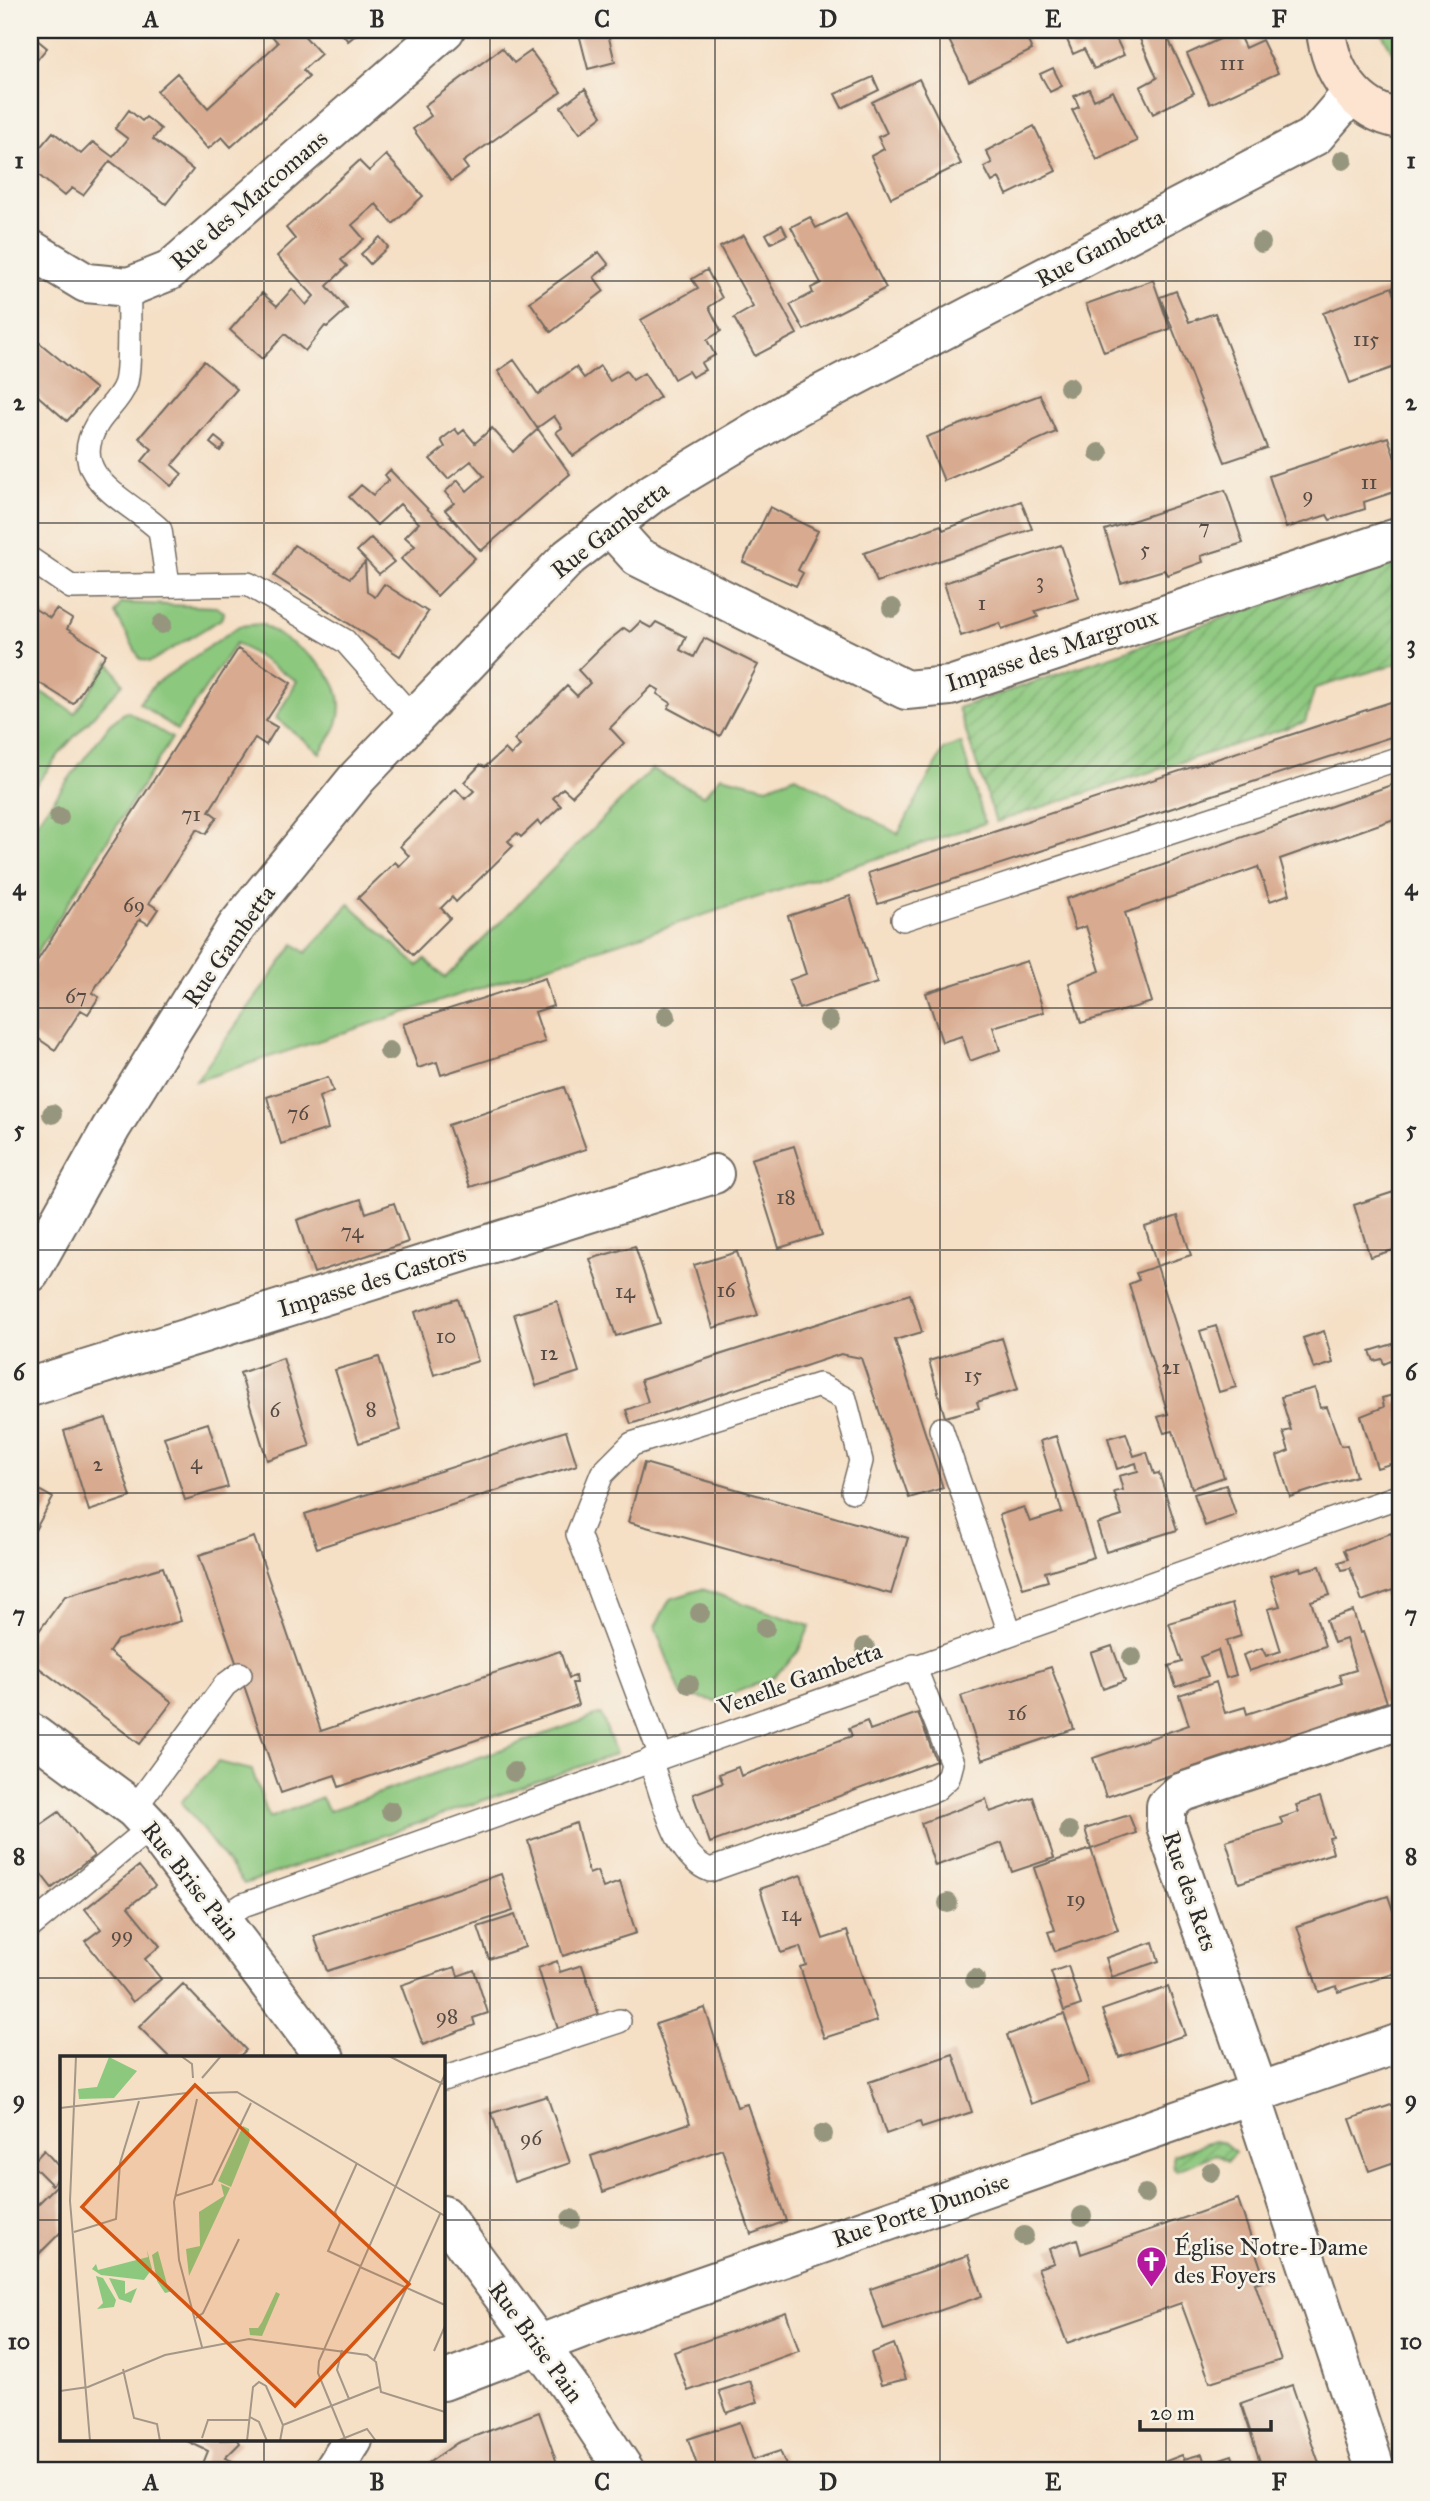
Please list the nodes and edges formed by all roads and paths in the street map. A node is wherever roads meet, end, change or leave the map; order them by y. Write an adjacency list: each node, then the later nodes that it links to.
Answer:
1 (444, 30): 6 (street, Rue des Marcomans)
2 (1326, 30): 3 (main road)
3 (1352, 93): 4 (main road); 7 (street, Rue Gambetta)
4 (1400, 119)
5 (30, 249): 6 (street, Rue des Marcomans)
6 (129, 287): 10 (lane)
7 (610, 526): 8 (street, Impasse des Margroux); 11 (street, Rue Gambetta)
8 (1400, 537)
9 (30, 559): 10 (lane)
10 (168, 585): 11 (lane)
11 (414, 719): 15 (street, Rue Gambetta)
12 (1400, 758): 13 (lane)
13 (902, 919)
14 (714, 1174): 16 (street, Impasse des Castors)
15 (30, 1273)
16 (30, 1387)
17 (941, 1429): 20 (lane)
18 (853, 1491): 25 (lane)
19 (1400, 1496): 20 (lane, Venelle Gambetta)
20 (1010, 1633): 21 (lane, Venelle Gambetta)
21 (914, 1667): 25 (lane, Venelle Gambetta); 25 (lane)
22 (240, 1674): 26 (lane)
23 (1400, 1720): 33 (street, Rue des Rets)
24 (30, 1732): 26 (street, Rue Brise Pain)
25 (655, 1758): 27 (lane, Venelle Gambetta)
26 (143, 1818): 27 (street, Rue Brise Pain); 28 (lane)
27 (221, 1920): 31 (street, Rue Brise Pain)
28 (30, 1927)
29 (619, 2021): 32 (lane)
30 (1400, 2043): 33 (street, Rue Porte Dunoise)
31 (323, 2056)
32 (444, 2079)
33 (1255, 2094): 35 (street, Rue Porte Dunoise); 40 (street, Rue des Rets)
34 (444, 2216): 35 (street, Rue Brise Pain)
35 (539, 2344): 36 (street, Rue Porte Dunoise); 39 (street, Rue Brise Pain)
36 (444, 2381)
37 (352, 2442): 38 (street)
38 (333, 2471)
39 (624, 2471)
40 (1376, 2471)

